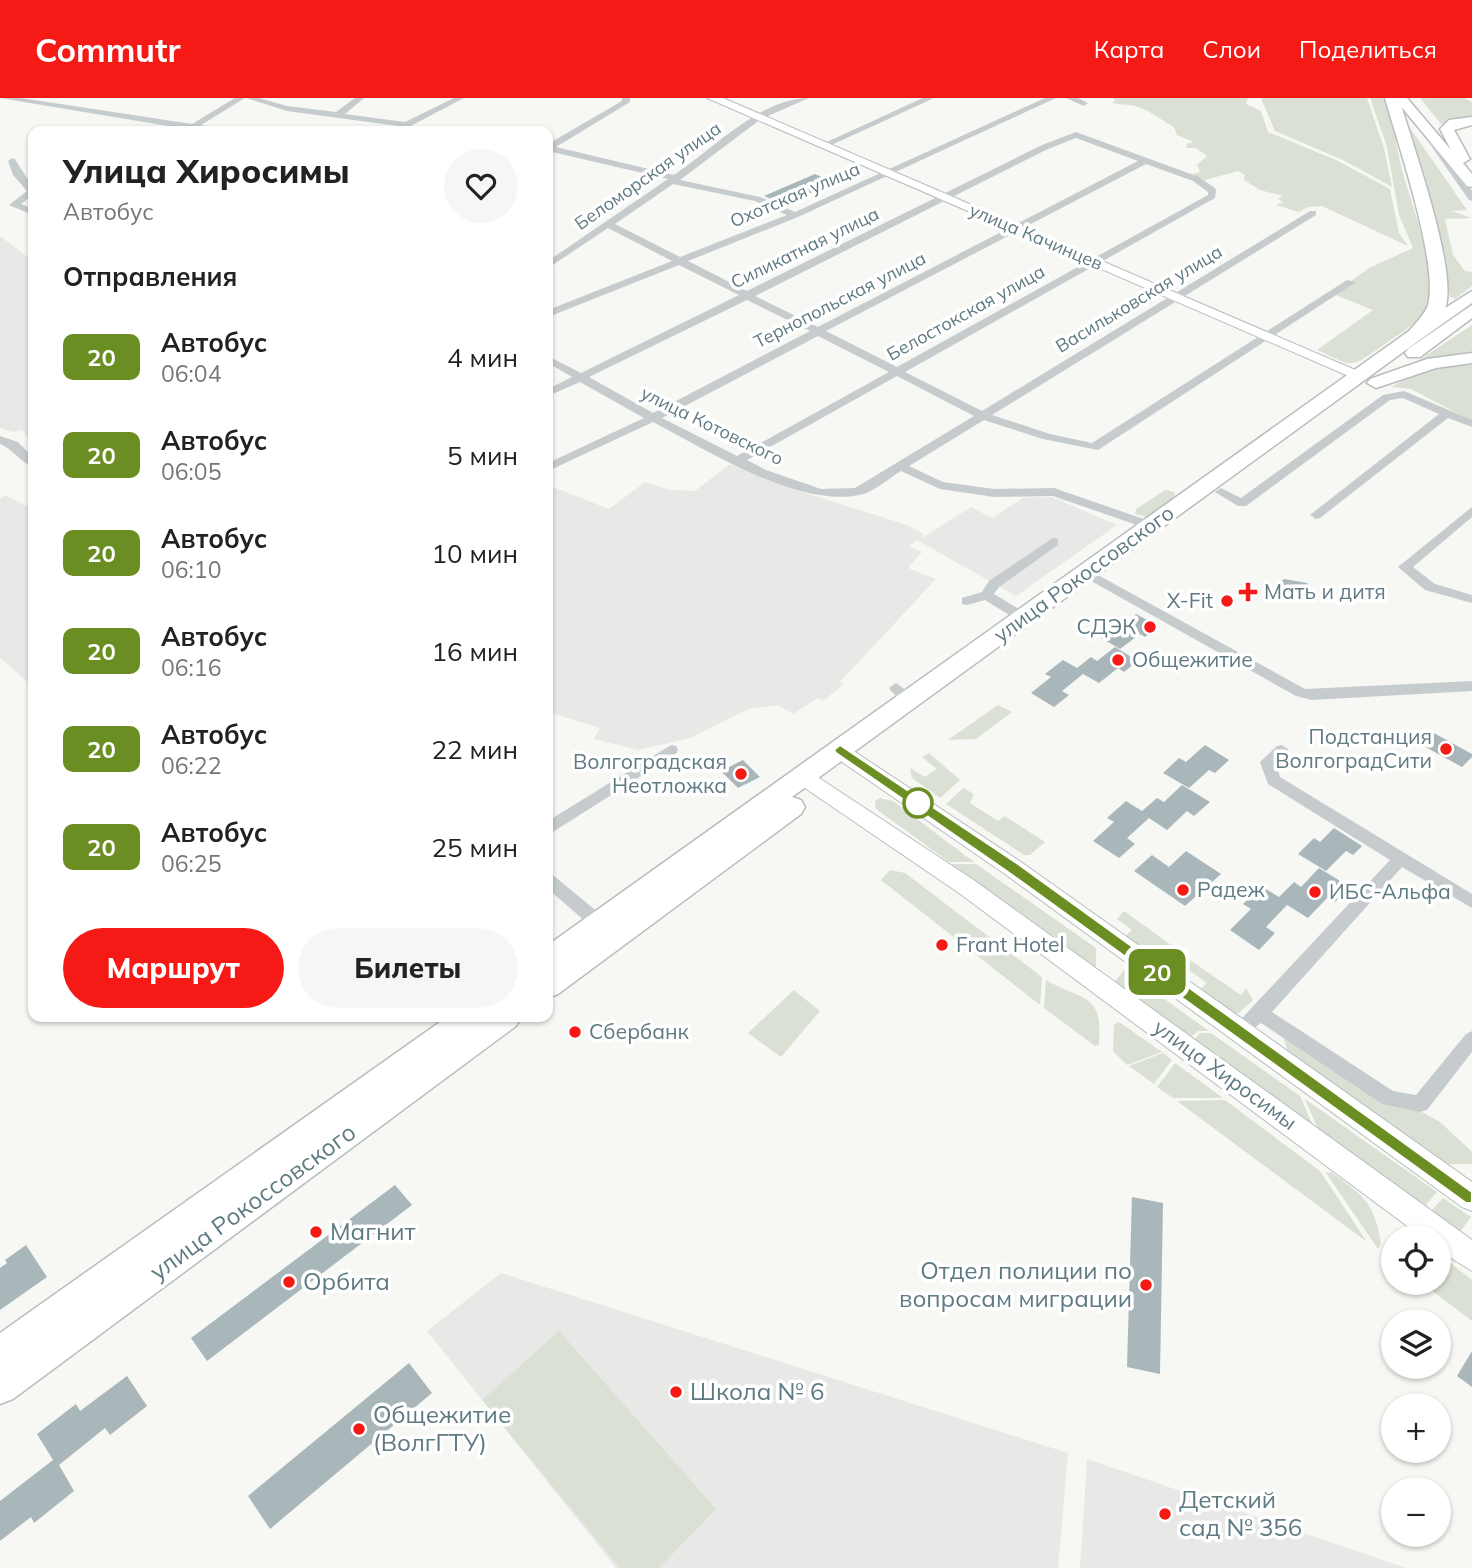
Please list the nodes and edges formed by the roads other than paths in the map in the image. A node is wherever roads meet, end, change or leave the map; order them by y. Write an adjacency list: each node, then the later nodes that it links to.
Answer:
1 (4, 98): 20 (street)
2 (241, 98): 21 (street)
3 (250, 98): 16 (street)
4 (360, 98): 16 (street)
5 (460, 98): 19 (street)
6 (626, 98): 23 (street)
7 (713, 98): 17 (main road, улица Качинцев)
8 (805, 98): 17 (street, Беломорская улица)
9 (930, 98): 24 (street)
10 (1052, 98): 28 (street, Охотская улица)
11 (1070, 98): 15 (street)
12 (1392, 98): 51 (highway, улица Рокоссовского)
13 (1400, 98): 22 (main road)
14 (1415, 98): 29 (main road)
15 (1084, 103)
16 (338, 115): 19 (street)
17 (758, 117): 24 (main road, улица Качинцев); 30 (street, Беломорская улица)
18 (1472, 121): 29 (main road)
19 (406, 125)
20 (170, 126)
21 (193, 126)
22 (1422, 127): 29 (main road); 33 (street)
23 (553, 145)
24 (822, 146): 28 (main road, улица Качинцев)
25 (553, 149): 30 (street)
26 (1146, 160): 34 (street, Силикатная улица); 39 (street, Тернопольская улица); 42 (street, Белостокская улица)
27 (12, 162): 31 (street)
28 (887, 172): 34 (main road, улица Качинцев); 37 (street, Охотская улица)
29 (1472, 176)
30 (674, 178): 37 (street); 38 (street, Беломорская улица)
31 (28, 187)
32 (28, 195): 35 (street)
33 (1472, 198)
34 (946, 199): 39 (main road, улица Качинцев); 44 (street, Силикатная улица)
35 (28, 210)
36 (1313, 213): 46 (street, Васильковская улица)
37 (795, 215): 40 (street, Охотская улица)
38 (607, 224): 40 (street); 41 (street, Беломорская улица)
39 (1017, 228): 42 (main road, улица Качинцев); 49 (street, Тернопольская улица)
40 (678, 260): 44 (street); 48 (street, Охотская улица)
41 (553, 262)
42 (1095, 262): 46 (main road, улица Качинцев); 54 (street, Белостокская улица)
43 (1351, 282): 50 (street)
44 (747, 296): 49 (street); 55 (street, Силикатная улица)
45 (1472, 296): 51 (main road)
46 (1176, 297): 50 (main road, улица Качинцев); 60 (street, Васильковская улица)
47 (1472, 310): 56 (highway, улица Рокоссовского)
48 (553, 312)
49 (817, 332): 54 (street); 61 (street, Тернопольская улица)
50 (1269, 335): 56 (main road, улица Качинцев); 60 (street)
51 (1415, 335): 56 (highway, улица Рокоссовского)
52 (1472, 358): 56 (main road)
53 (553, 362): 55 (street, улица Котовского)
54 (897, 372): 60 (street); 65 (street, Белостокская улица)
55 (581, 377): 57 (street, Силикатная улица); 61 (street, улица Котовского)
56 (1368, 379): 58 (street); 68 (highway, улица Рокоссовского); 71 (highway, улица Рокоссовского)
57 (553, 391)
58 (1404, 394): 59 (street); 68 (street)
59 (1447, 413): 62 (street); 70 (street)
60 (982, 415): 67 (street, улица Котовского)
61 (652, 417): 65 (street, улица Котовского); 66 (street, Тернопольская улица)
62 (1472, 424)
63 (0, 440): 64 (street)
64 (28, 458)
65 (737, 461): 67 (street, улица Котовского)
66 (553, 465)
67 (900, 466): 71 (street)
68 (1221, 492): 73 (highway, улица Рокоссовского)
69 (1472, 511): 75 (street)
70 (1316, 515)
71 (1151, 526): 77 (highway, улица Рокоссовского)
72 (1053, 542): 74 (street)
73 (1098, 579): 78 (street); 81 (highway, улица Рокоссовского)
74 (987, 595): 76 (street); 77 (street)
75 (1472, 598)
76 (967, 601)
77 (1024, 618): 81 (highway, улица Рокоссовского)
78 (1472, 687)
79 (671, 750): 83 (street)
80 (1282, 750): 84 (street)
81 (848, 755): 82 (highway, улица Рокоссовского); 93 (main road, улица Хиросимы)
82 (812, 781): 87 (highway, улица Рокоссовского); 89 (highway, улица Рокоссовского); 96 (main road, улица Хиросимы)
83 (553, 826)
84 (1401, 859): 86 (street); 90 (street)
85 (553, 884): 87 (street)
86 (1472, 902)
87 (599, 923): 88 (highway, улица Рокоссовского)
88 (553, 956)
89 (553, 982)
90 (1259, 1013): 93 (street); 94 (street)
91 (462, 1022): 97 (highway, улица Рокоссовского)
92 (499, 1022): 98 (highway, улица Рокоссовского)
93 (1239, 1031): 95 (main road, улица Хиросимы)
94 (1472, 1039)
95 (1472, 1198)
96 (1472, 1257)
97 (0, 1354)
98 (0, 1386)

